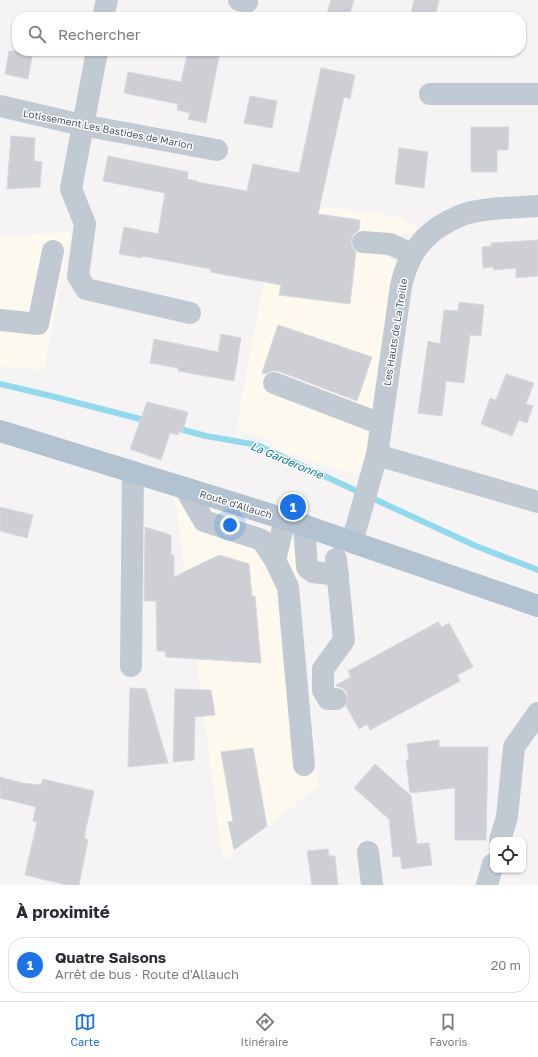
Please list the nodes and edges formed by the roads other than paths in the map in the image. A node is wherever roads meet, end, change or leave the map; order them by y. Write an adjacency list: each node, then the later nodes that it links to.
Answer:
1 (107, 0): 2 (street)
2 (104, 12)
3 (96, 56): 7 (street)
4 (430, 94): 5 (street)
5 (538, 94)
6 (0, 106): 7 (street, Lotissement Les Bastides de Marion)
7 (82, 125): 8 (street, Lotissement Les Bastides de Marion); 13 (street)
8 (217, 150)
9 (538, 206): 12 (street, Les Hauts de La Treille)
10 (363, 242): 12 (street)
11 (53, 251): 14 (street)
12 (412, 254): 16 (street, Les Hauts de La Treille)
13 (190, 313)
14 (0, 320)
15 (274, 383): 16 (street)
16 (381, 424): 18 (street, Les Hauts de La Treille)
17 (0, 431): 19 (main road, Route d'Allauch)
18 (377, 455): 21 (street); 23 (street, Les Hauts de La Treille)
19 (133, 472): 20 (main road, Route d'Allauch); 26 (street)
20 (185, 488): 22 (main road, Route d'Allauch); 24 (street)
21 (538, 502)
22 (294, 522): 23 (main road, Route d'Allauch); 24 (street); 27 (street)
23 (352, 542): 25 (main road, Route d'Allauch)
24 (275, 560): 29 (street)
25 (538, 606)
26 (131, 666)
27 (336, 700)
28 (538, 713): 30 (street)
29 (304, 765)
30 (501, 837)
31 (368, 852): 33 (street)
32 (490, 873): 34 (street)
33 (372, 885)
34 (487, 885)

